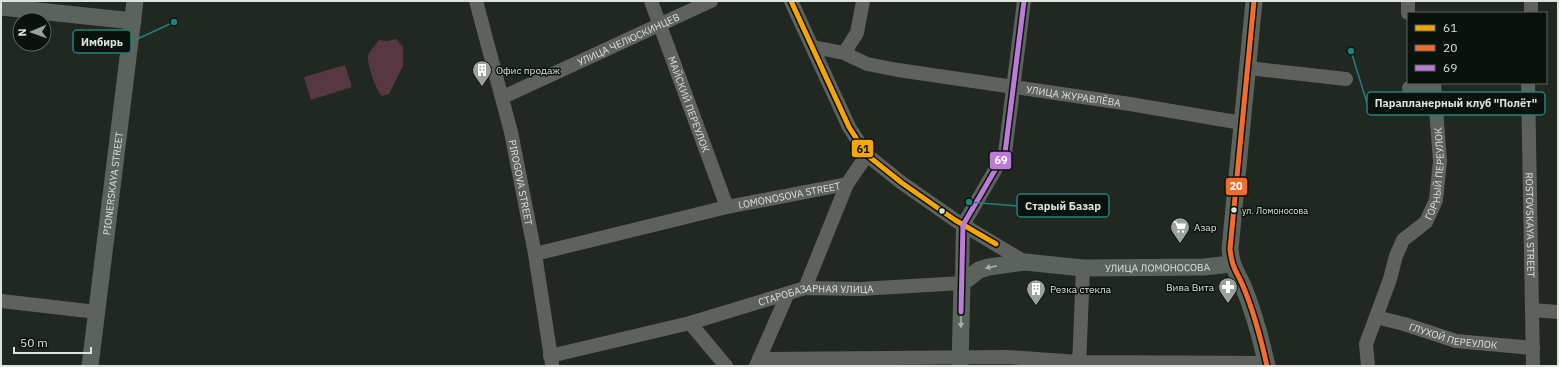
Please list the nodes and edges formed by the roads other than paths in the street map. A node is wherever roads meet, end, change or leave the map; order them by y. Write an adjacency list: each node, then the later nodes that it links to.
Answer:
1 (135, 1): 14 (main road, PIONERSKAYA STREET)
2 (476, 1): 24 (street, PIROGOVA STREET)
3 (651, 1): 15 (street, МАЙСКИЙ ПЕРЕУЛОК)
4 (711, 1): 15 (street, УЛИЦА ЧЕЛЮСКИНЦЕВ)
5 (791, 1): 16 (street)
6 (864, 1): 17 (street)
7 (1024, 1): 22 (street)
8 (1254, 1): 18 (main road)
9 (1408, 1): 12 (street)
10 (1531, 1): 13 (street)
11 (1, 7): 14 (main road)
12 (1408, 12)
13 (1531, 12)
14 (133, 21): 39 (main road, PIONERSKAYA STREET)
15 (660, 25): 24 (street, УЛИЦА ЧЕЛЮСКИНЦЕВ); 28 (street, МАЙСКИЙ ПЕРЕУЛОК)
16 (813, 47): 17 (street, УЛИЦА ЖУРАВЛЁВА); 26 (street)
17 (844, 53): 22 (street, УЛИЦА ЖУРАВЛЁВА)
18 (1248, 68): 19 (street); 25 (main road)
19 (1346, 79)
20 (1528, 84): 38 (street, ROSTOVSKAYA STREET)
21 (1434, 85): 23 (street); 41 (street, ГОРНЫЙ ПЕРЕУЛОК)
22 (1014, 88): 25 (street, УЛИЦА ЖУРАВЛЁВА); 29 (street)
23 (1409, 88)
24 (503, 97): 30 (street, PIROGOVA STREET)
25 (1242, 123): 32 (main road)
26 (867, 155): 27 (street, LOMONOSOVA STREET); 29 (street)
27 (847, 184): 28 (street, LOMONOSOVA STREET); 35 (street)
28 (726, 207): 30 (street, LOMONOSOVA STREET)
29 (963, 225): 31 (street); 34 (street)
30 (535, 254): 44 (street, PIROGOVA STREET)
31 (1025, 262): 33 (main road); 34 (main road, one-way to 34)
32 (1231, 264): 33 (main road, УЛИЦА ЛОМОНОСОВА); 48 (main road)
33 (1083, 268): 47 (street)
34 (962, 283): 35 (street, СТАРОБАЗАРНАЯ УЛИЦА); 45 (main road, one-way to 45)
35 (805, 288): 36 (street, СТАРОБАЗАРНАЯ УЛИЦА)
36 (788, 293): 42 (street, СТАРОБАЗАРНАЯ УЛИЦА); 46 (street)
37 (1, 301): 39 (street)
38 (1532, 310): 40 (street); 43 (street, ROSTOVSKAYA STREET)
39 (97, 312): 49 (main road, PIONERSKAYA STREET)
40 (1558, 312)
41 (1376, 317): 43 (street, ГЛУХОЙ ПЕРЕУЛОК); 51 (street, ГОРНЫЙ ПЕРЕУЛОК)
42 (690, 323): 44 (street, СТАРОБАЗАРНАЯ УЛИЦА); 50 (street)
43 (1533, 348): 52 (street, ROSTOVSKAYA STREET)
44 (551, 361)
45 (960, 362): 46 (street); 47 (street)
46 (758, 363)
47 (1079, 364): 48 (street)
48 (1266, 365)
49 (90, 366)
50 (726, 366)
51 (1368, 366)
52 (1533, 366)

